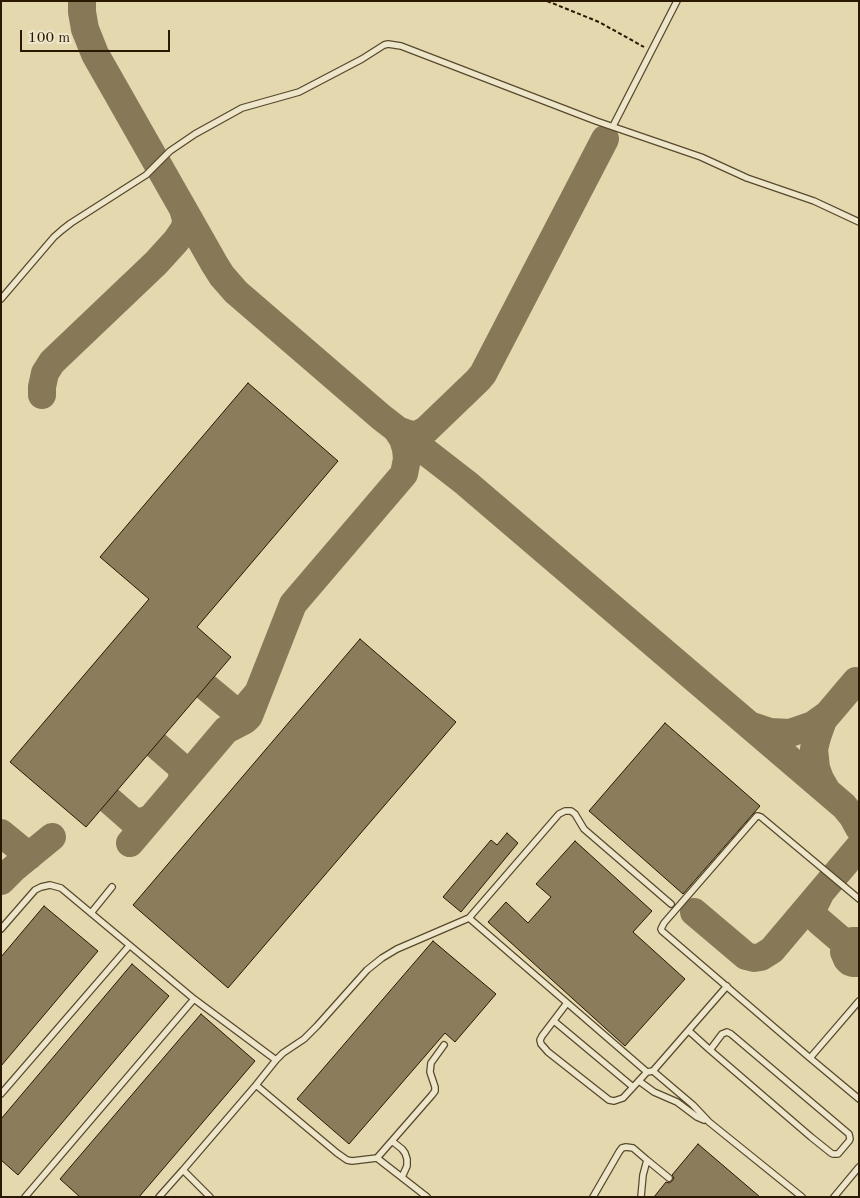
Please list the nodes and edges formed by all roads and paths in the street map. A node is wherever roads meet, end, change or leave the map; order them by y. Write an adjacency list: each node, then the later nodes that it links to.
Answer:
1 (547, 1): 3 (path)
2 (677, 1): 3 (lane)
3 (652, 51): 4 (lane)
4 (613, 126): 5 (lane); 6 (lane)
5 (859, 222)
6 (1, 299)
7 (112, 887): 10 (lane)
8 (859, 899): 14 (lane)
9 (671, 904): 11 (lane)
10 (90, 913): 12 (lane); 13 (lane)
11 (470, 918): 17 (lane); 23 (lane)
12 (1, 929)
13 (129, 946): 15 (lane); 28 (lane)
14 (727, 986): 19 (lane); 22 (lane)
15 (194, 999): 23 (lane); 39 (lane)
16 (859, 1001): 22 (lane)
17 (567, 1004): 18 (lane); 24 (lane)
18 (554, 1021): 27 (lane); 27 (lane)
19 (689, 1031): 21 (lane); 24 (lane)
20 (444, 1045): 31 (lane)
21 (710, 1050): 21 (lane)
22 (810, 1058): 29 (lane)
23 (276, 1060): 26 (lane)
24 (650, 1072): 25 (lane); 30 (lane)
25 (639, 1081): 27 (lane); 30 (lane)
26 (256, 1085): 32 (lane); 35 (lane)
27 (633, 1087)
28 (1, 1094)
29 (859, 1099)
30 (709, 1122): 44 (lane)
31 (392, 1141): 32 (lane); 36 (lane)
32 (377, 1158): 36 (lane)
33 (647, 1160): 37 (lane); 42 (lane); 43 (lane)
34 (859, 1167): 45 (lane)
35 (183, 1170): 38 (lane); 40 (lane)
36 (402, 1177): 41 (lane)
37 (669, 1178)
38 (206, 1196)
39 (25, 1197)
40 (159, 1197)
41 (427, 1197)
42 (593, 1197)
43 (641, 1197)
44 (802, 1197)
45 (834, 1197)

